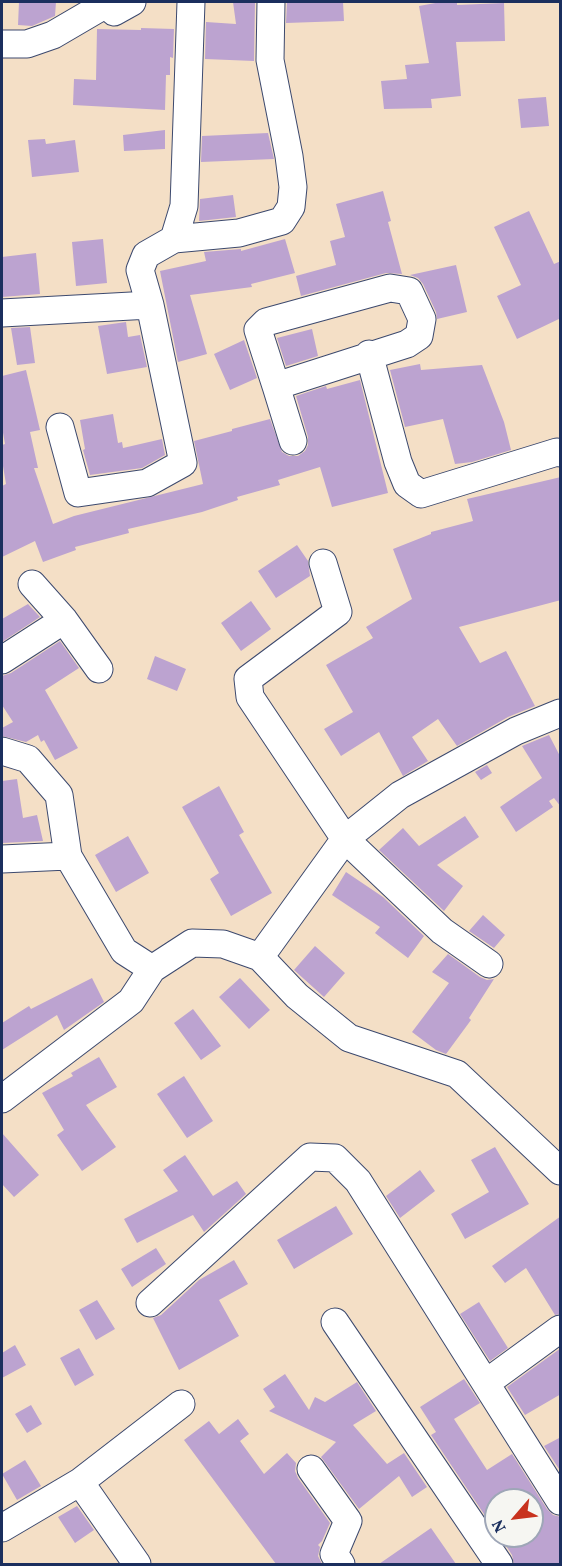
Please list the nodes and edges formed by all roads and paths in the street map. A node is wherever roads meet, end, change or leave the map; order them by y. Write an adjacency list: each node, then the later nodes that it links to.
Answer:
1 (114, 2): 4 (street)
2 (191, 2): 5 (street)
3 (271, 2): 5 (street)
4 (2, 44)
5 (174, 239): 6 (street)
6 (150, 305): 7 (street); 10 (street)
7 (2, 313)
8 (369, 354): 9 (street); 9 (street); 12 (street)
9 (276, 386): 11 (street)
10 (60, 427)
11 (293, 441)
12 (561, 453)
13 (323, 562): 20 (street)
14 (32, 584): 15 (street)
15 (64, 620): 16 (street); 17 (street)
16 (2, 660)
17 (99, 669)
18 (561, 713): 20 (street)
19 (2, 751): 21 (street)
20 (345, 839): 23 (street); 24 (street)
21 (68, 856): 22 (street); 25 (street)
22 (2, 859)
23 (260, 957): 25 (street); 27 (street)
24 (489, 963)
25 (152, 969): 26 (street)
26 (2, 1099)
27 (559, 1167)
28 (150, 1303): 31 (street)
29 (335, 1322): 39 (street)
30 (561, 1329): 31 (street)
31 (486, 1383): 35 (street)
32 (181, 1404): 34 (street)
33 (311, 1469): 38 (street)
34 (80, 1482): 36 (street); 37 (street)
35 (561, 1501)
36 (2, 1528)
37 (137, 1564)
38 (341, 1564)
39 (499, 1564)

